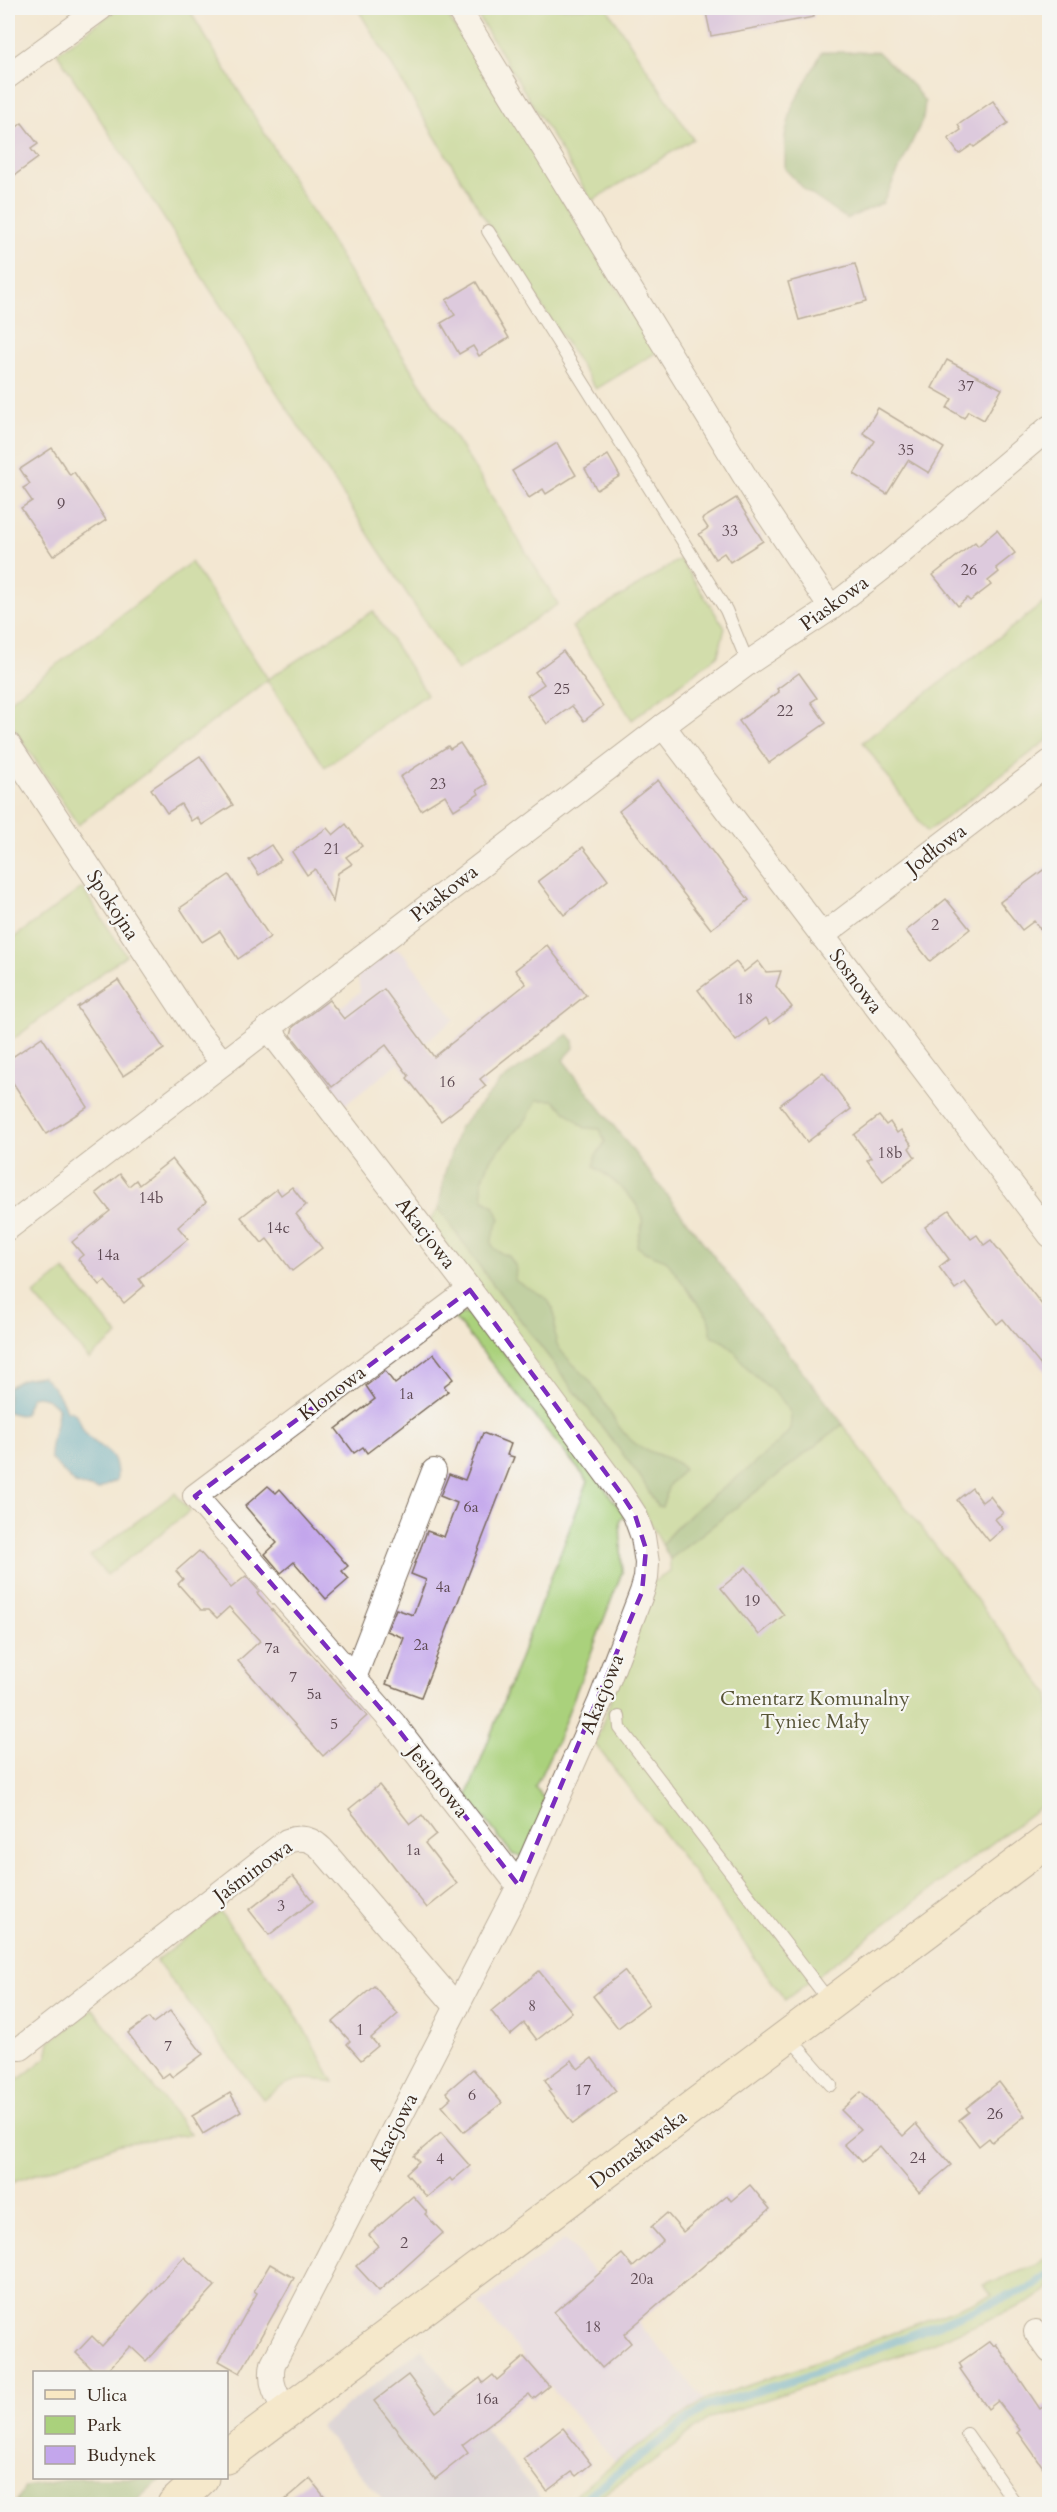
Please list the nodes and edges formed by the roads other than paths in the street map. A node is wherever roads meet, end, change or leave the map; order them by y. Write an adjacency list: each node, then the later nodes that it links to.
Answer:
1 (100, 8): 3 (street)
2 (458, 8): 6 (street)
3 (8, 75)
4 (488, 231): 7 (lane)
5 (1050, 427): 6 (street, Piaskowa)
6 (831, 608): 7 (street, Piaskowa)
7 (748, 663): 8 (street, Piaskowa)
8 (663, 726): 11 (street, Sosnowa); 12 (street, Piaskowa)
9 (8, 744): 13 (street, Spokojna)
10 (1050, 762): 11 (street, Jodłowa)
11 (822, 936): 15 (street, Sosnowa)
12 (268, 1028): 13 (street, Piaskowa); 16 (street, Akacjowa)
13 (223, 1063): 14 (street, Piaskowa)
14 (8, 1228)
15 (1050, 1235)
16 (470, 1290): 18 (street, Klonowa); 22 (street, Akacjowa)
17 (434, 1471): 19 (street)
18 (195, 1496): 19 (street, Jesionowa)
19 (354, 1678): 22 (street, Jesionowa)
20 (619, 1716): 23 (lane)
21 (1050, 1839): 23 (street, Domasławska)
22 (519, 1886): 24 (street, Akacjowa)
23 (831, 2003): 25 (street, Domasławska)
24 (457, 2007): 26 (street, Jaśminowa); 28 (street, Akacjowa)
25 (788, 2036): 27 (lane); 28 (street, Domasławska)
26 (21, 2048)
27 (831, 2085)
28 (287, 2411): 30 (street, Domasławska)
29 (967, 2434): 33 (lane)
30 (228, 2455)
31 (201, 2479): 32 (street)
32 (174, 2505)
33 (1017, 2505)

